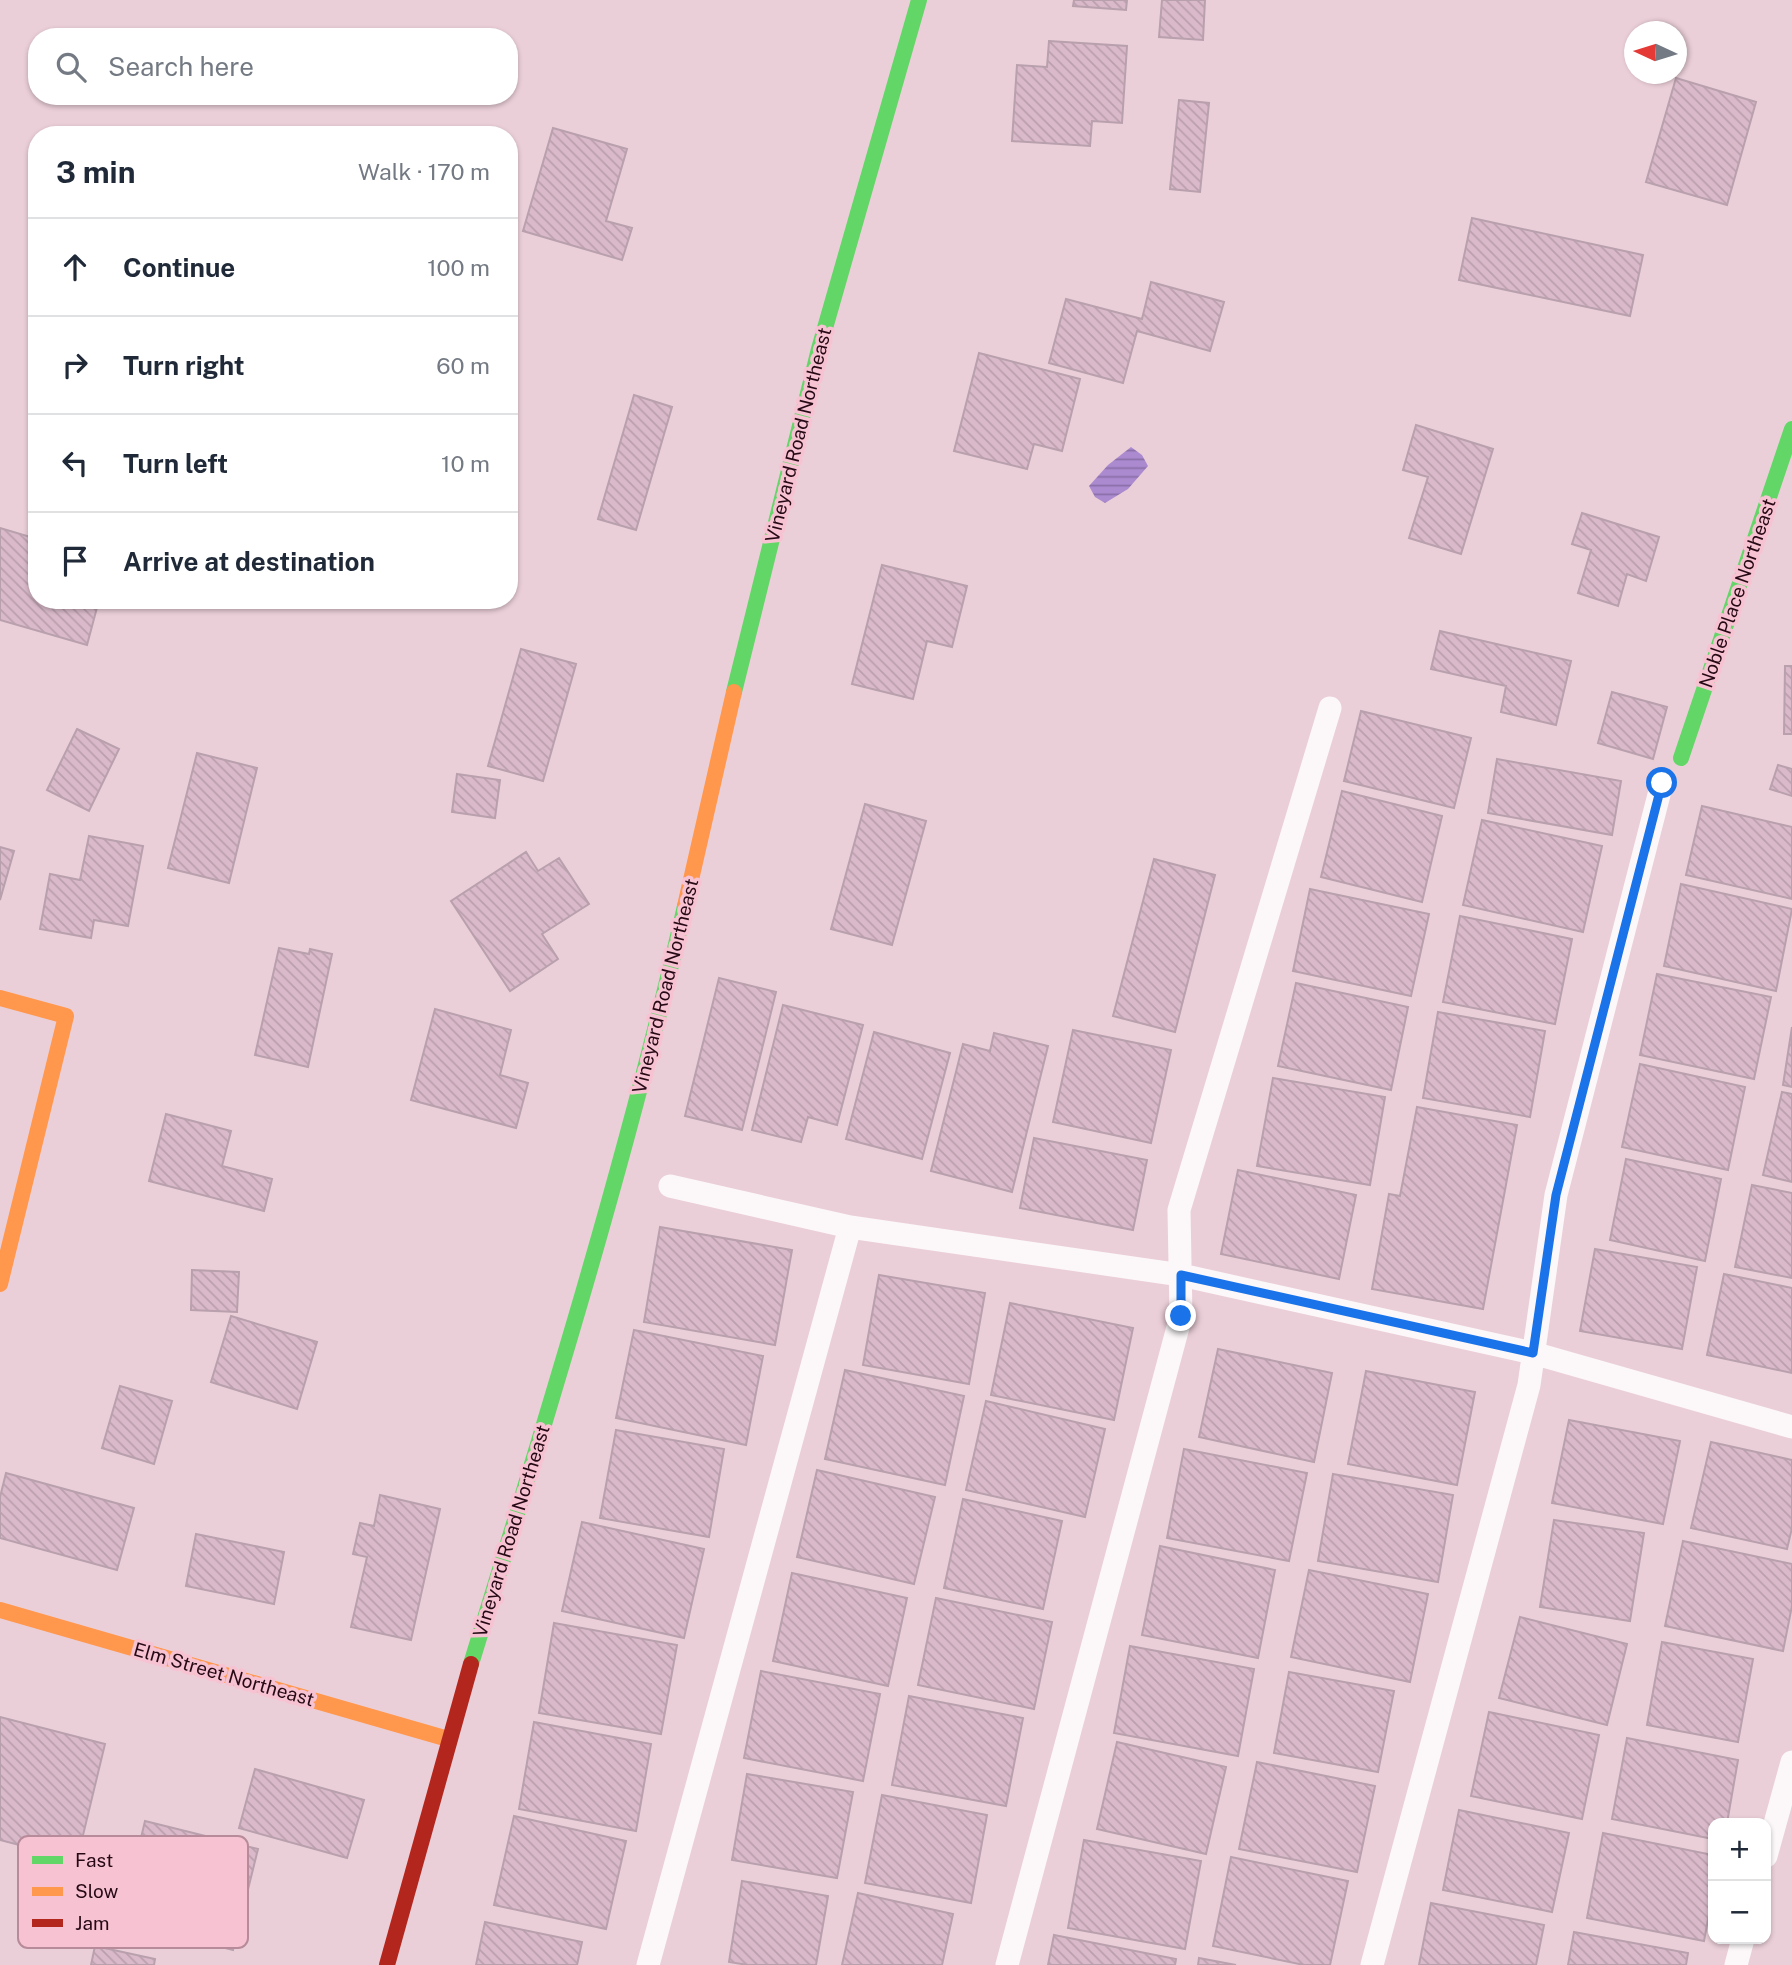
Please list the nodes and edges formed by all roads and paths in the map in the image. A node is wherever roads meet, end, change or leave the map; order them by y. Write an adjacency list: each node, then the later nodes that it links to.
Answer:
1 (919, 0): 14 (street, Vineyard Road Northeast)
2 (1792, 429): 4 (street, Noble Place Northeast)
3 (1330, 708): 9 (lane)
4 (1681, 758)
5 (1662, 783): 11 (lane)
6 (0, 998): 10 (street)
7 (670, 1186): 8 (lane)
8 (850, 1227): 9 (lane); 19 (lane)
9 (1181, 1275): 11 (lane); 20 (lane)
10 (0, 1284)
11 (1533, 1353): 12 (lane); 21 (lane)
12 (1792, 1427)
13 (0, 1610): 14 (street, Elm Street Northeast)
14 (448, 1739): 18 (street, Vineyard Road Northeast)
15 (1792, 1762): 16 (lane)
16 (1771, 1838)
17 (1741, 1944): 22 (lane)
18 (387, 1965)
19 (648, 1965)
20 (1007, 1965)
21 (1372, 1965)
22 (1735, 1965)

